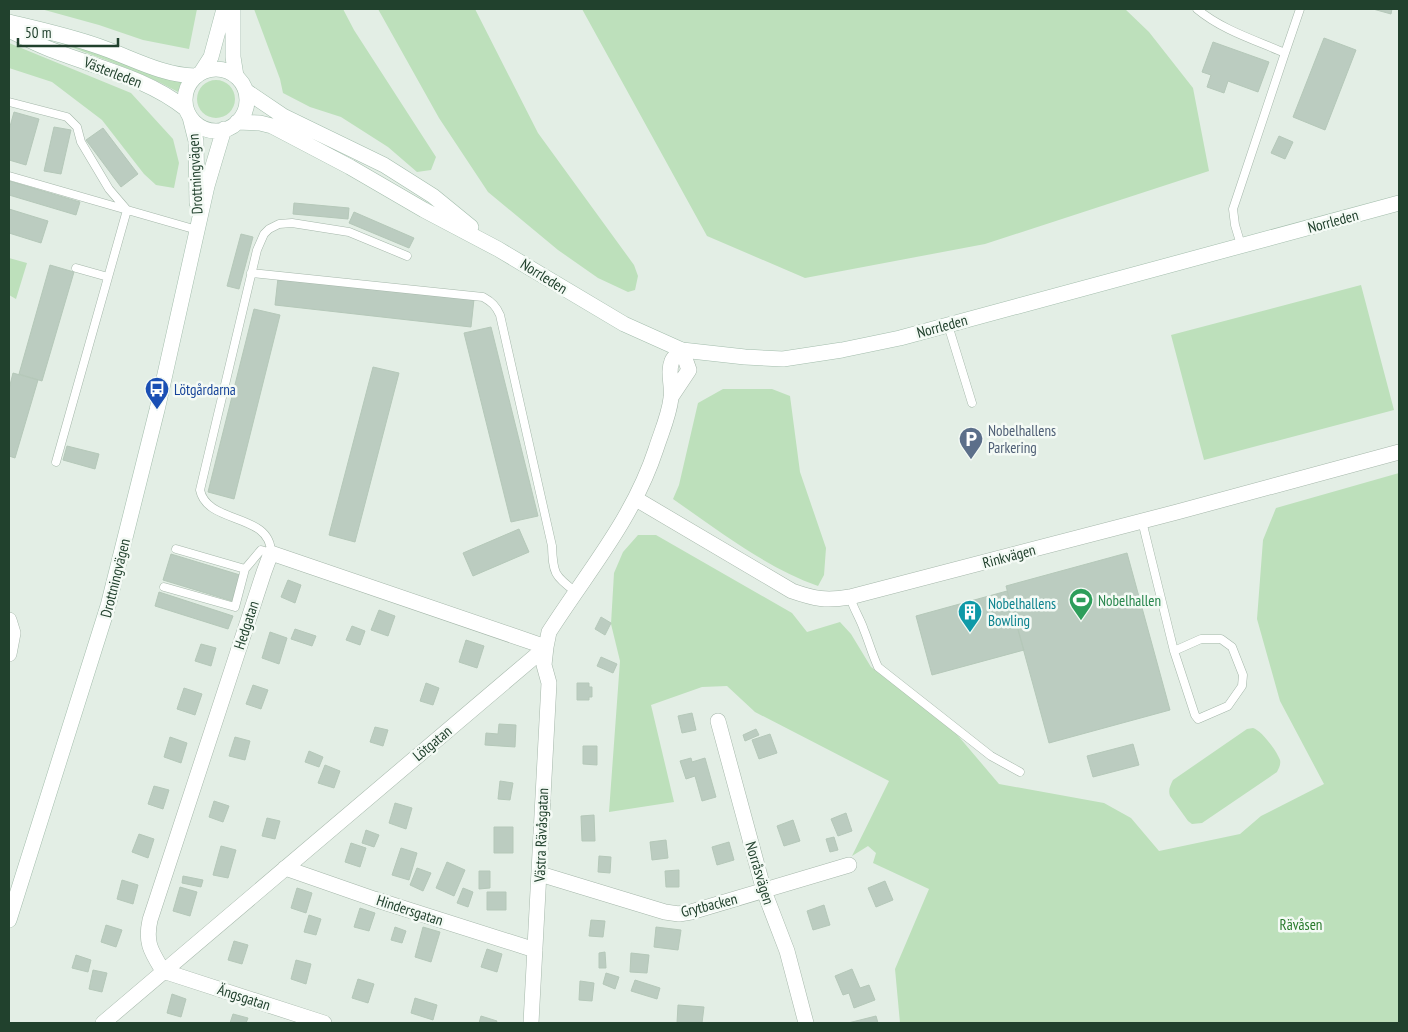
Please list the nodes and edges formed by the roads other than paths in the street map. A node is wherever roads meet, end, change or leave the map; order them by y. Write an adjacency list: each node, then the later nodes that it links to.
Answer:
1 (224, 9): 8 (street)
2 (233, 9): 9 (street)
3 (1197, 9): 7 (lane)
4 (1300, 9): 7 (lane)
5 (9, 22): 8 (street, Västerleden)
6 (9, 30): 12 (street, Västerleden)
7 (1285, 53): 19 (lane)
8 (199, 74): 9 (street); 12 (street)
9 (236, 76): 10 (street)
10 (246, 90): 13 (street); 20 (street, Norrleden)
11 (9, 102): 17 (lane)
12 (188, 113): 14 (street); 18 (street, Drottningvägen)
13 (238, 122): 14 (street); 20 (street, Norrleden)
14 (224, 129): 18 (street, Drottningvägen)
15 (9, 176): 17 (lane)
16 (1399, 203): 19 (street, Norrleden)
17 (127, 210): 18 (lane); 24 (lane)
18 (197, 230): 48 (street, Drottningvägen)
19 (1241, 245): 25 (street, Norrleden)
20 (498, 248): 26 (street, Norrleden)
21 (407, 256): 23 (lane)
22 (76, 268): 24 (lane)
23 (251, 273): 33 (lane); 36 (lane)
24 (108, 277): 29 (lane)
25 (948, 325): 26 (street, Norrleden); 27 (lane)
26 (682, 350): 30 (street, Lötgatan)
27 (972, 403)
28 (1399, 452): 31 (street, Rinkvägen)
29 (56, 462)
30 (636, 499): 36 (street, Lötgatan); 37 (street, Rinkvägen)
31 (1142, 521): 37 (street, Rinkvägen); 40 (lane)
32 (176, 549): 34 (lane)
33 (271, 553): 34 (lane); 39 (street); 50 (street, Hedgatan)
34 (245, 569): 35 (lane)
35 (164, 587)
36 (576, 592): 39 (street, Lötgatan)
37 (850, 597): 43 (lane)
38 (9, 620): 41 (street)
39 (546, 647): 45 (street, Lötgatan); 46 (street, Västra Rävåsgatan)
40 (1174, 651): 40 (lane)
41 (9, 654)
42 (718, 721): 47 (street, Norråsvägen)
43 (1020, 772)
44 (849, 865): 47 (street, Grytbacken)
45 (285, 868): 49 (street, Hindersgatan); 50 (street, Lötgatan)
46 (540, 874): 47 (street, Grytbacken); 49 (street, Västra Rävåsgatan)
47 (764, 891): 54 (street, Norråsvägen)
48 (9, 920)
49 (535, 950): 53 (street, Västra Rävåsgatan)
50 (163, 971): 51 (street, Lötgatan); 52 (street, Ängsgatan)
51 (103, 1023)
52 (324, 1023)
53 (531, 1023)
54 (806, 1023)

